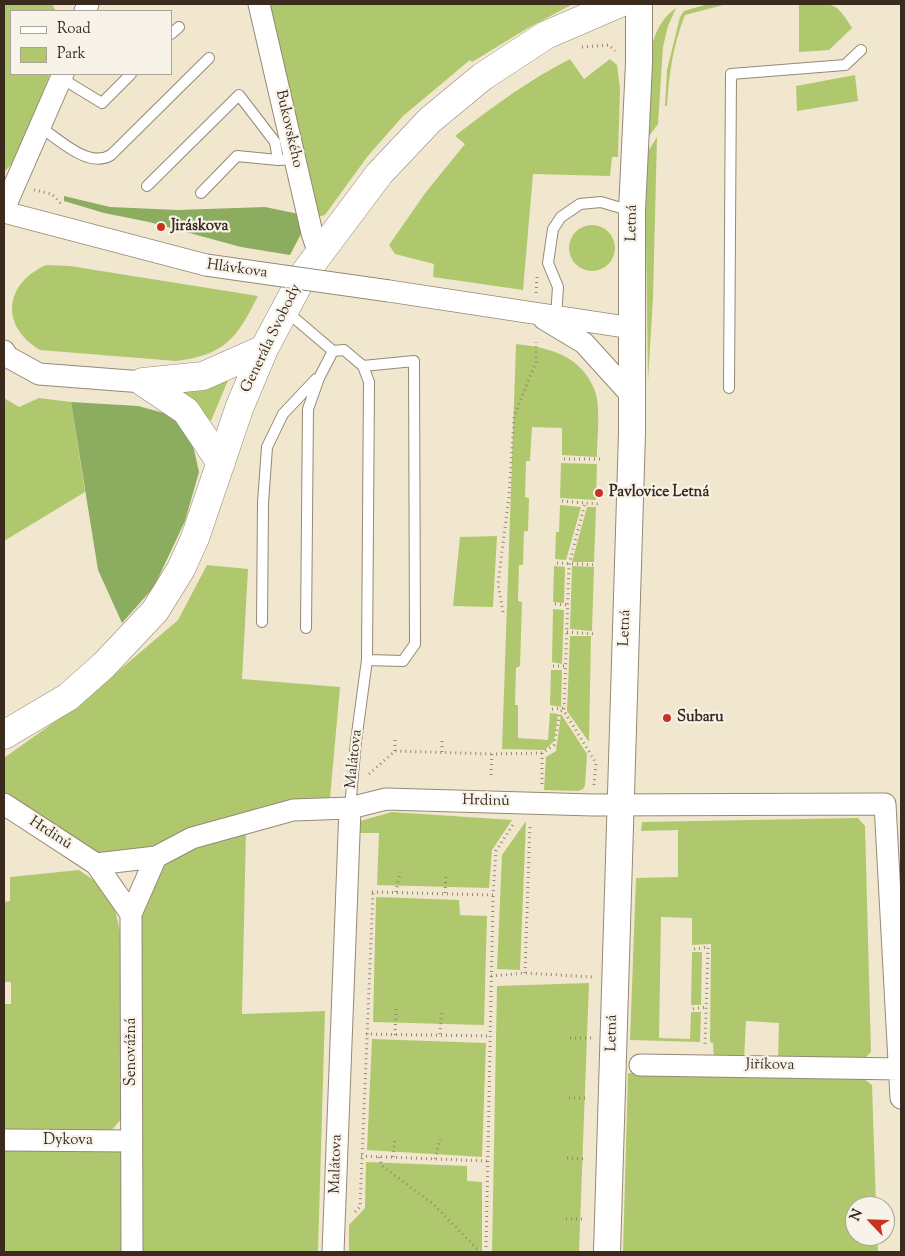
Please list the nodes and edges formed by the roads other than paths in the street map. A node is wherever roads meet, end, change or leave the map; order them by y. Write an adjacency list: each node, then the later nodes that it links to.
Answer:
1 (259, 4): 9 (street, Bukovského)
2 (618, 4): 14 (main road, Generála Svobody)
3 (639, 4): 13 (street, Letná)
4 (861, 50): 24 (lane)
5 (209, 58): 8 (lane)
6 (130, 75): 7 (lane)
7 (62, 76): 8 (street)
8 (40, 127): 12 (street)
9 (286, 160): 10 (lane); 11 (lane); 14 (street, Bukovského)
10 (147, 186)
11 (201, 193)
12 (4, 211): 16 (street, Hlávkova, bridge)
13 (632, 211): 16 (lane); 17 (street, Letná)
14 (319, 254): 15 (main road, Generála Svobody)
15 (285, 311): 18 (main road, Generála Svobody); 19 (lane)
16 (545, 316): 17 (street, Hlávkova); 25 (street, Hlávkova)
17 (632, 328): 25 (street, Letná)
18 (264, 349): 23 (main road); 26 (main road, Generála Svobody)
19 (333, 350): 21 (lane); 22 (lane)
20 (4, 351): 23 (street)
21 (363, 366): 29 (lane, Malátova); 29 (lane)
22 (321, 375): 27 (lane); 28 (lane)
23 (143, 382): 26 (main road)
24 (729, 388)
25 (632, 396): 33 (street, Letná)
26 (221, 463): 30 (main road, Generála Svobody)
27 (262, 622)
28 (306, 628)
29 (367, 660): 31 (lane, Malátova)
30 (4, 736)
31 (350, 800): 33 (street, Hrdinů); 34 (street, Hrdinů); 44 (street, Malátova)
32 (4, 804): 35 (street, Hrdinů)
33 (620, 805): 37 (street, Hrdinů); 45 (street, Letná)
34 (156, 857): 35 (street, Hrdinů); 36 (street, Senovážná)
35 (96, 864): 36 (street, Hrdinů)
36 (131, 914): 42 (street, Senovážná)
37 (897, 933): 38 (street)
38 (900, 1057): 39 (street, Jiříkova); 40 (street)
39 (640, 1065)
40 (901, 1098)
41 (4, 1140): 42 (street, Dykova)
42 (132, 1141): 43 (street, Senovážná)
43 (132, 1252)
44 (333, 1252)
45 (607, 1252)

